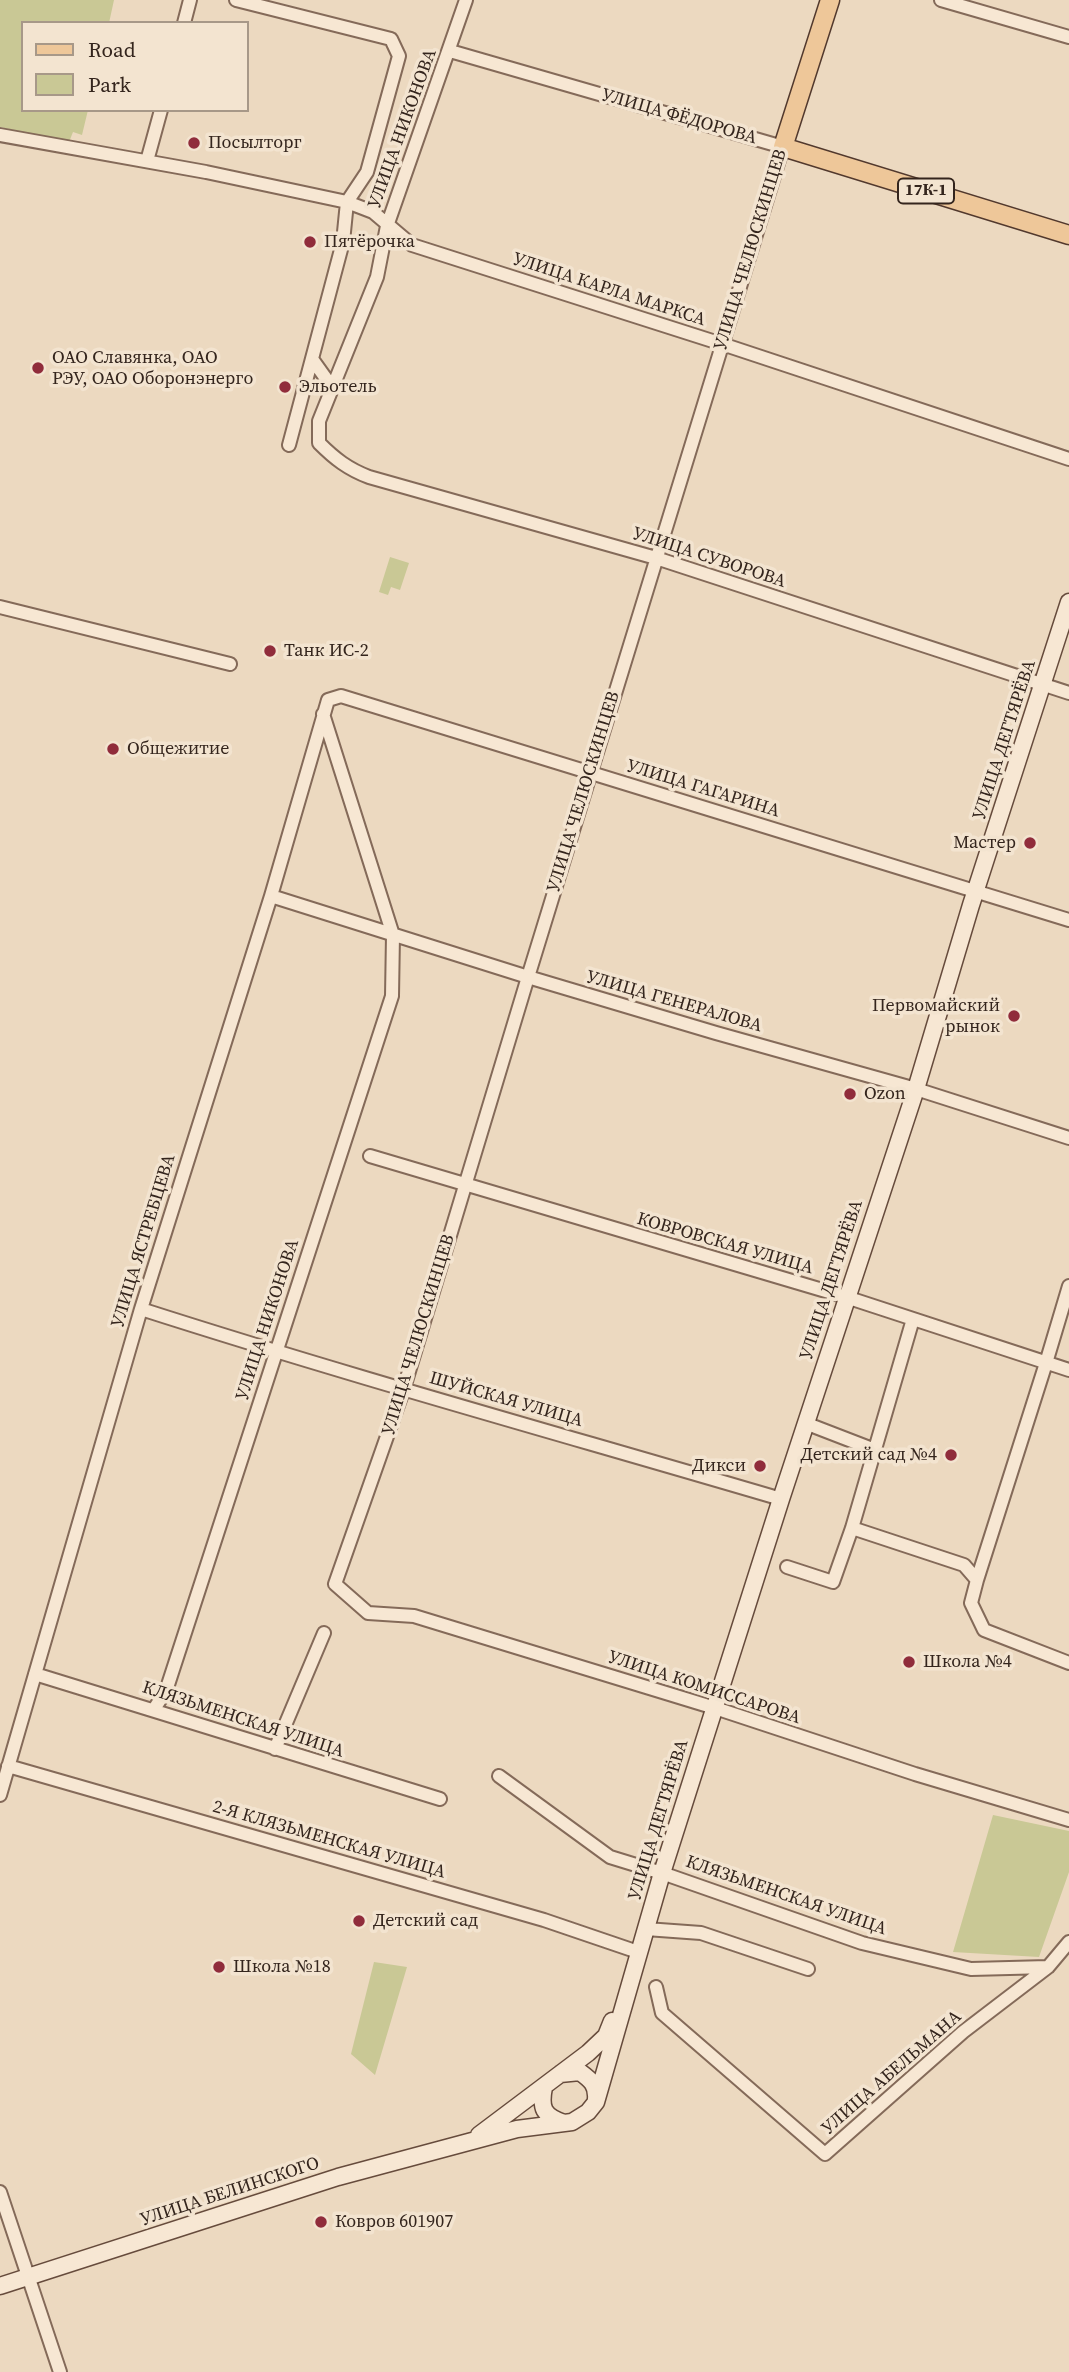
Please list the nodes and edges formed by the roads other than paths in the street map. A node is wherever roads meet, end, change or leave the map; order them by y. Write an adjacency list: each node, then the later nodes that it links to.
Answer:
1 (190, 0): 6 (street)
2 (236, 0): 13 (street)
3 (466, 0): 8 (street, УЛИЦА НИКОНОВА)
4 (830, 0): 11 (main road, УЛИЦА ЧЕЛЮСКИНЦЕВ)
5 (941, 0): 7 (street)
6 (185, 21)
7 (1069, 37)
8 (450, 51): 11 (street, УЛИЦА ФЁДОРОВА); 14 (street, УЛИЦА НИКОНОВА)
9 (159, 112): 12 (street)
10 (0, 135): 12 (street, УЛИЦА КАРЛА МАРКСА)
11 (783, 148): 15 (main road, УЛИЦА ФЁДОРОВА / 17К-1); 16 (street, УЛИЦА ЧЕЛЮСКИНЦЕВ)
12 (147, 161): 13 (street, УЛИЦА КАРЛА МАРКСА)
13 (347, 202): 14 (street, УЛИЦА КАРЛА МАРКСА); 17 (street)
14 (387, 226): 16 (street, УЛИЦА КАРЛА МАРКСА); 18 (street, УЛИЦА НИКОНОВА)
15 (1069, 235)
16 (722, 344): 20 (street, УЛИЦА КАРЛА МАРКСА); 22 (street, УЛИЦА ЧЕЛЮСКИНЦЕВ)
17 (312, 359): 18 (street); 19 (street)
18 (332, 387): 21 (street, УЛИЦА НИКОНОВА)
19 (289, 445)
20 (1069, 459)
21 (338, 462): 22 (street, УЛИЦА СУВОРОВА)
22 (656, 558): 26 (street, УЛИЦА СУВОРОВА); 30 (street, УЛИЦА ЧЕЛЮСКИНЦЕВ)
23 (1069, 602): 26 (main road, УЛИЦА ДЕГТЯРЁВА)
24 (0, 607): 25 (street)
25 (230, 664)
26 (1043, 685): 27 (street, УЛИЦА СУВОРОВА); 31 (main road, УЛИЦА ДЕГТЯРЁВА)
27 (1069, 693)
28 (327, 700): 29 (street, УЛИЦА ЯСТРЕБЦЕВА); 30 (street, УЛИЦА ГАГАРИНА)
29 (323, 714): 32 (street, УЛИЦА ЯСТРЕБЦЕВА); 34 (street, УЛИЦА НИКОНОВА)
30 (590, 773): 31 (street, УЛИЦА ГАГАРИНА); 35 (street, УЛИЦА ЧЕЛЮСКИНЦЕВ)
31 (976, 890): 33 (street, УЛИЦА ГАГАРИНА); 36 (main road, УЛИЦА ДЕГТЯРЁВА)
32 (271, 896): 34 (street, УЛИЦА ГЕНЕРАЛОВА); 42 (street, УЛИЦА ЯСТРЕБЦЕВА)
33 (1069, 920)
34 (393, 935): 35 (street, УЛИЦА ГЕНЕРАЛОВА); 44 (street, УЛИЦА НИКОНОВА)
35 (528, 977): 36 (street, УЛИЦА ГЕНЕРАЛОВА); 39 (street, УЛИЦА ЧЕЛЮСКИНЦЕВ)
36 (916, 1089): 37 (street, УЛИЦА ГЕНЕРАЛОВА); 41 (main road, УЛИЦА ДЕГТЯРЁВА)
37 (1069, 1138)
38 (370, 1157): 39 (street, КОВРОВСКАЯ УЛИЦА)
39 (465, 1186): 41 (street, КОВРОВСКАЯ УЛИЦА); 47 (street, УЛИЦА ЧЕЛЮСКИНЦЕВ)
40 (1069, 1286): 45 (street)
41 (846, 1297): 43 (street, КОВРОВСКАЯ УЛИЦА); 48 (main road, УЛИЦА ДЕГТЯРЁВА)
42 (141, 1309): 44 (street, ШУЙСКАЯ УЛИЦА); 57 (street, УЛИЦА ЯСТРЕБЦЕВА)
43 (913, 1319): 45 (street, КОВРОВСКАЯ УЛИЦА); 49 (street)
44 (276, 1352): 47 (street, ШУЙСКАЯ УЛИЦА); 59 (street, УЛИЦА НИКОНОВА)
45 (1046, 1363): 46 (street, КОВРОВСКАЯ УЛИЦА); 53 (street)
46 (1069, 1370)
47 (404, 1388): 50 (street, ШУЙСКАЯ УЛИЦА); 54 (street, УЛИЦА ЧЕЛЮСКИНЦЕВ)
48 (805, 1423): 49 (street); 50 (main road, УЛИЦА ДЕГТЯРЁВА)
49 (875, 1450): 51 (street)
50 (781, 1499): 58 (main road, УЛИЦА ДЕГТЯРЁВА)
51 (852, 1528): 52 (street); 53 (street)
52 (788, 1567)
53 (976, 1580): 56 (street)
54 (335, 1584): 58 (street, УЛИЦА КОМИССАРОВА)
55 (324, 1633): 60 (street)
56 (1069, 1663)
57 (35, 1674): 59 (street, КЛЯЗЬМЕНСКАЯ УЛИЦА); 61 (street, УЛИЦА ЯСТРЕБЦЕВА)
58 (715, 1708): 65 (street, УЛИЦА КОМИССАРОВА); 66 (main road, УЛИЦА ДЕГТЯРЁВА)
59 (154, 1709): 60 (street, КЛЯЗЬМЕНСКАЯ УЛИЦА)
60 (275, 1749): 64 (street, КЛЯЗЬМЕНСКАЯ УЛИЦА)
61 (8, 1766): 63 (street, УЛИЦА ЯСТРЕБЦЕВА); 69 (street, 2-Я КЛЯЗЬМЕНСКАЯ УЛИЦА)
62 (499, 1776): 66 (street, КЛЯЗЬМЕНСКАЯ УЛИЦА)
63 (0, 1795)
64 (440, 1799)
65 (1069, 1820)
66 (662, 1872): 67 (main road, УЛИЦА ДЕГТЯРЁВА); 70 (street, КЛЯЗЬМЕНСКАЯ УЛИЦА)
67 (646, 1929): 69 (main road, УЛИЦА ДЕГТЯРЁВА); 71 (street)
68 (1069, 1941): 70 (street, УЛИЦА АБЕЛЬМАНА)
69 (638, 1952): 72 (main road, УЛИЦА ДЕГТЯРЁВА)
70 (1048, 1967): 73 (street, УЛИЦА АБЕЛЬМАНА)
71 (808, 1969)
72 (633, 1970): 74 (main road, УЛИЦА БЕЛИНСКОГО); 76 (main road)
73 (656, 1987)
74 (560, 2074): 75 (main road, УЛИЦА БЕЛИНСКОГО); 76 (main road)
75 (544, 2087): 77 (main road); 78 (main road, УЛИЦА БЕЛИНСКОГО)
76 (596, 2102): 77 (main road, УЛИЦА БЕЛИНСКОГО)
77 (564, 2123): 78 (main road, УЛИЦА БЕЛИНСКОГО)
78 (473, 2140): 80 (main road, УЛИЦА БЕЛИНСКОГО)
79 (0, 2192): 80 (street)
80 (29, 2276): 81 (main road, УЛИЦА БЕЛИНСКОГО); 82 (street)
81 (0, 2286)
82 (60, 2372)

